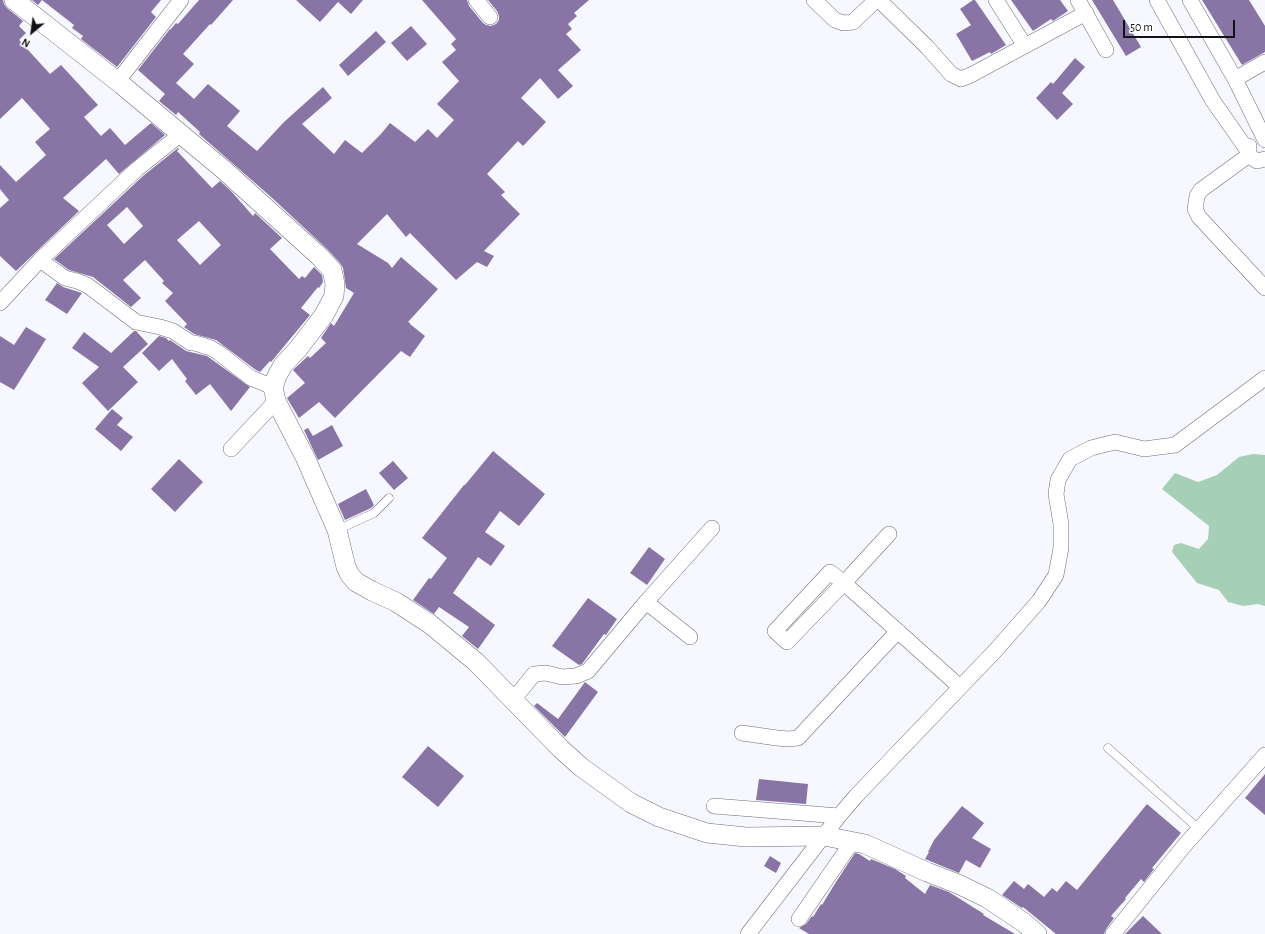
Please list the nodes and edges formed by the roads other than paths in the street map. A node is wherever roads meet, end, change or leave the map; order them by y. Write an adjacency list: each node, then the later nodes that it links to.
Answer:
1 (14, 0): 15 (street)
2 (181, 0): 15 (street)
3 (476, 0): 10 (street)
4 (814, 0): 5 (street)
5 (878, 0): 11 (street)
6 (996, 0): 11 (street)
7 (1157, 0): 18 (street)
8 (1190, 0): 14 (street)
9 (1082, 6): 11 (street); 12 (street)
10 (490, 17)
11 (1025, 46)
12 (1106, 50)
13 (1265, 62): 14 (street)
14 (1234, 80): 17 (street)
15 (117, 82): 16 (street)
16 (181, 134): 20 (street); 24 (street)
17 (1265, 141): 18 (street)
18 (1249, 153): 19 (street); 21 (street)
19 (1265, 159)
20 (40, 260): 22 (street); 24 (street)
21 (1265, 288)
22 (0, 303)
23 (1265, 378): 34 (street)
24 (275, 394): 25 (street); 28 (street)
25 (231, 449)
26 (389, 498): 28 (lane)
27 (712, 528): 31 (street)
28 (337, 530): 35 (street)
29 (889, 534): 30 (street)
30 (844, 583): 30 (street); 32 (street)
31 (646, 602): 33 (street); 35 (street)
32 (898, 632): 34 (street); 36 (street)
33 (690, 637)
34 (960, 687): 40 (street)
35 (513, 700): 42 (street)
36 (742, 733)
37 (1108, 748): 41 (lane)
38 (1265, 754): 41 (street)
39 (714, 806): 40 (street)
40 (839, 816): 42 (street)
41 (1199, 831): 47 (street)
42 (824, 836): 43 (street); 45 (street)
43 (852, 842): 44 (street); 46 (street)
44 (800, 919)
45 (748, 934)
46 (1037, 934)
47 (1113, 934)

